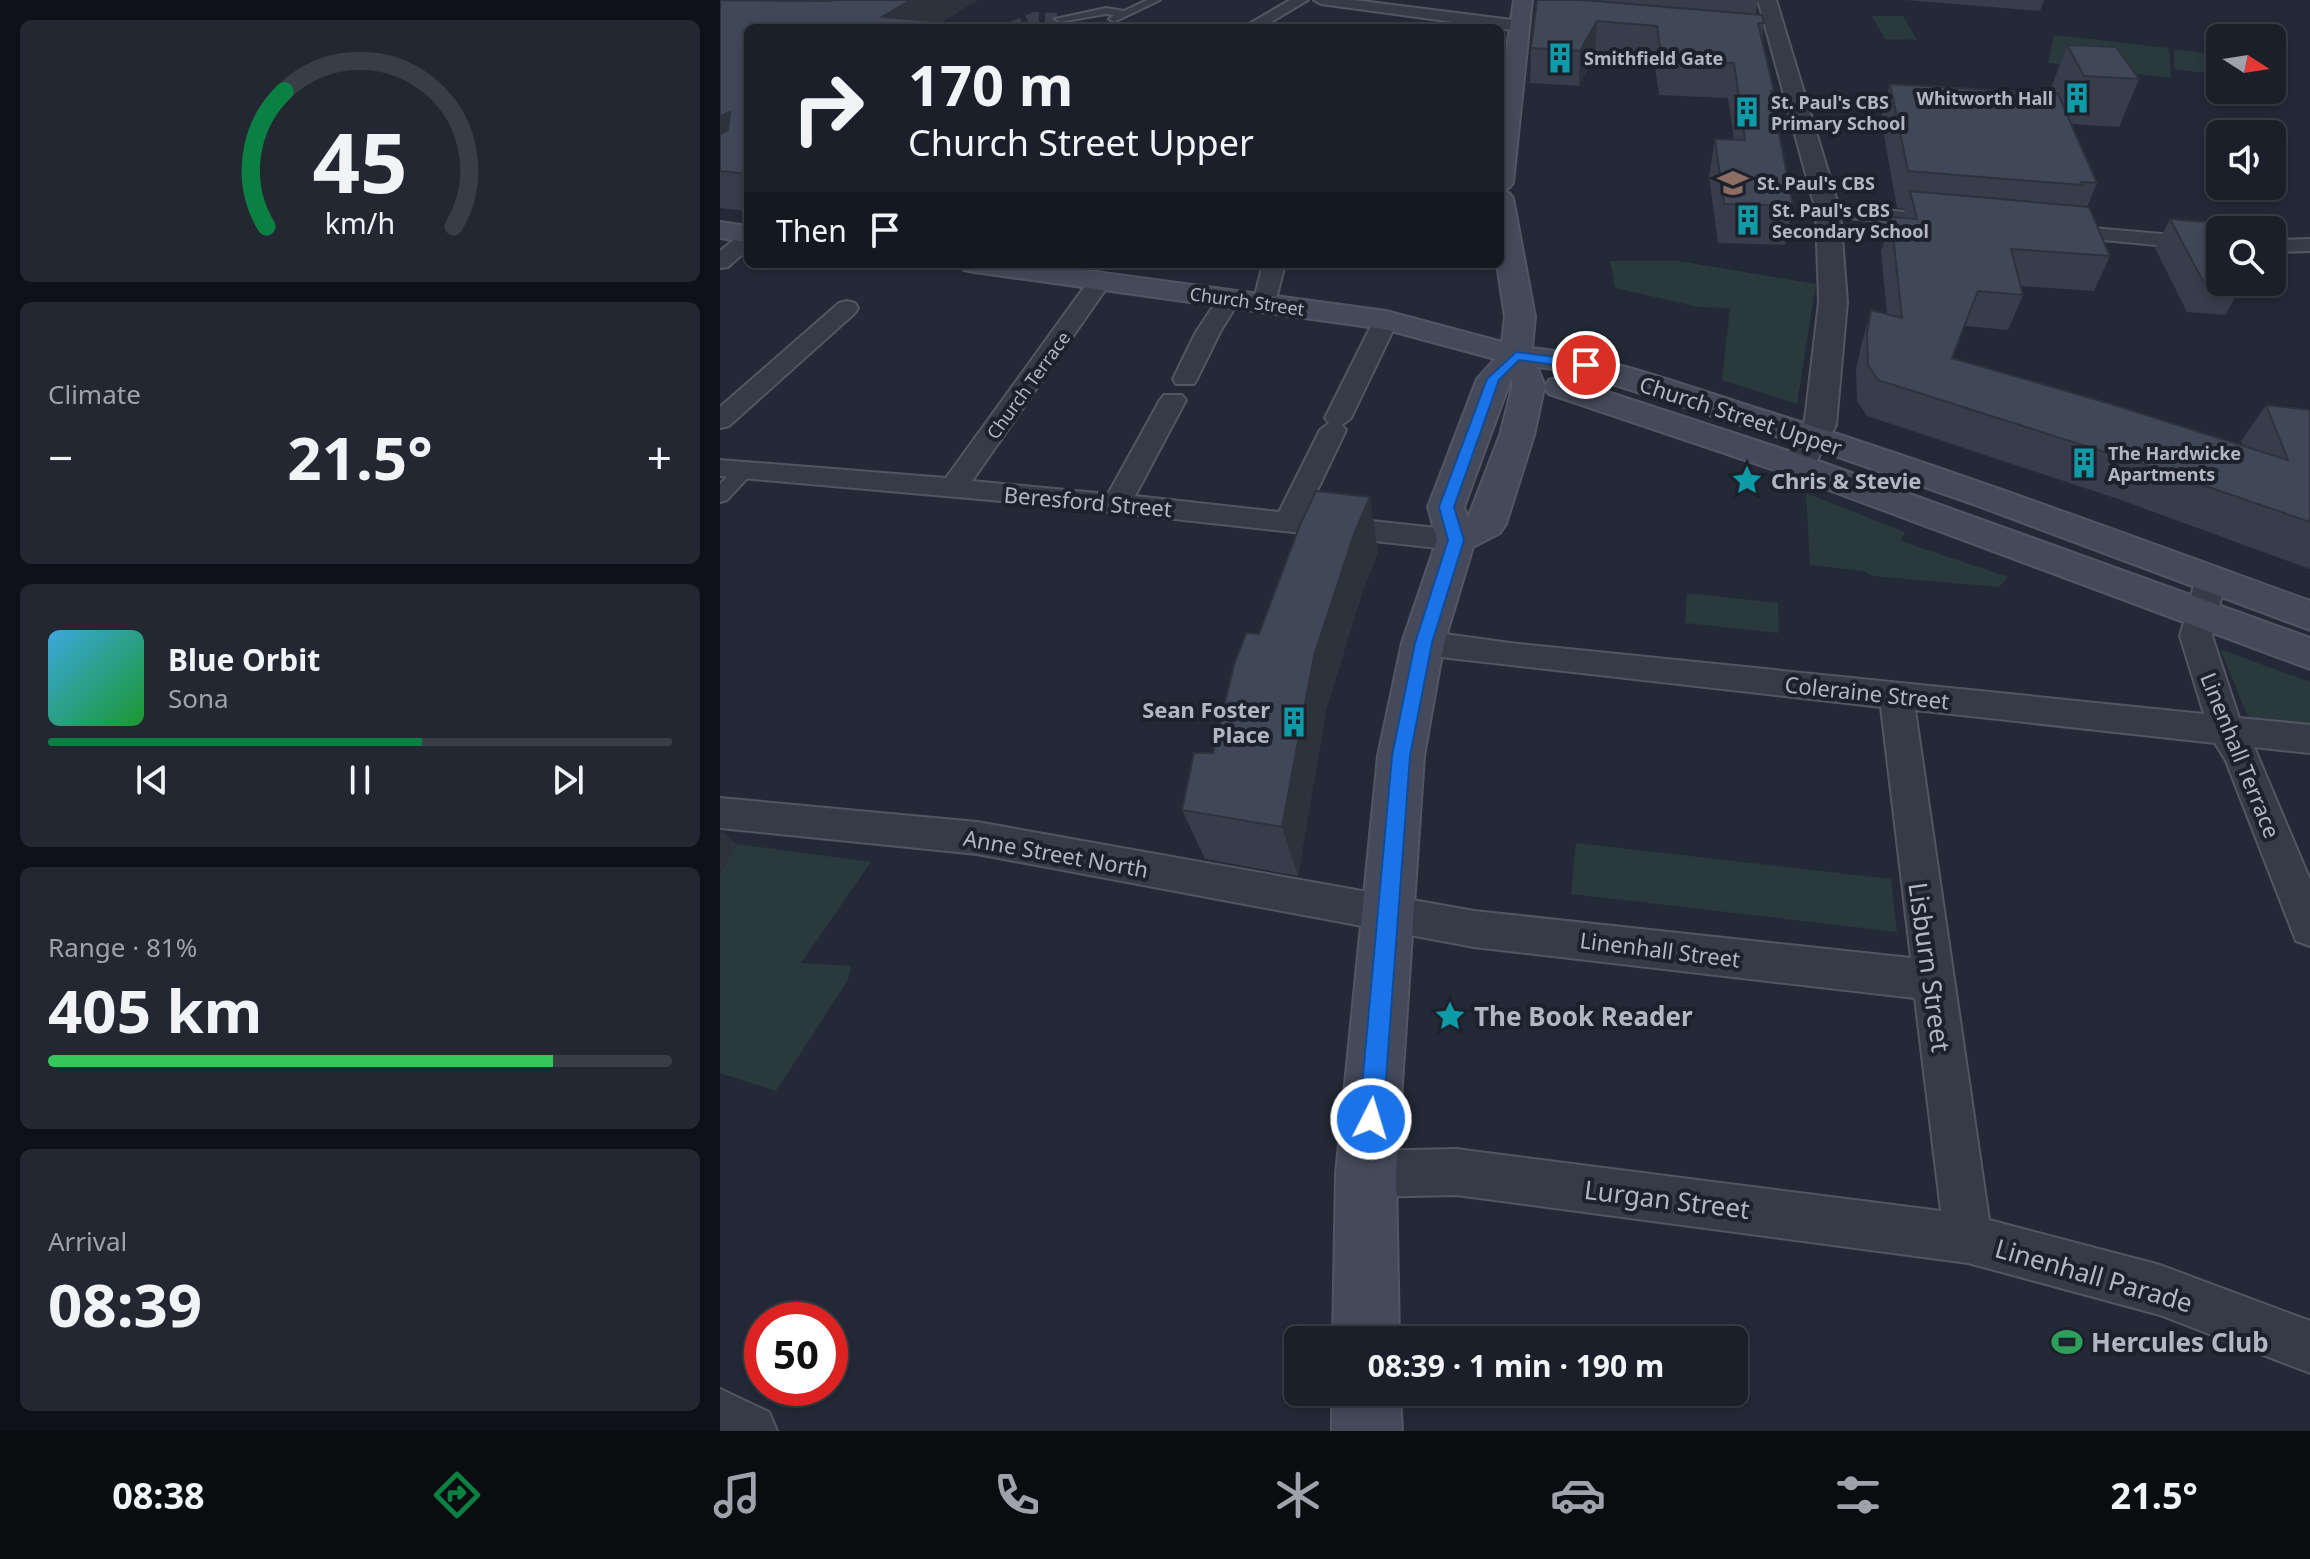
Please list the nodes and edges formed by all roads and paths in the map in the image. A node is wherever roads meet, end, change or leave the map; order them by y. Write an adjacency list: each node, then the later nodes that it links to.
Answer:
1 (1155, 0): 5 (street)
2 (1301, 0): 9 (street)
3 (1321, 0): 6 (street)
4 (1767, 0): 12 (street)
5 (1126, 14): 7 (street); 8 (street)
6 (1525, 17): 10 (main road)
7 (1060, 19)
8 (1106, 23)
9 (1257, 24)
10 (1507, 80): 11 (main road)
11 (1504, 124)
12 (1828, 211): 14 (street); 34 (street)
13 (1504, 222): 30 (main road)
14 (1971, 224)
15 (2032, 229): 19 (street)
16 (720, 230): 17 (main road)
17 (744, 235)
18 (744, 240): 22 (street)
19 (2206, 244)
20 (2310, 245): 21 (street)
21 (2286, 246)
22 (720, 262)
23 (1006, 268): 25 (main road, Church Street)
24 (1273, 268): 27 (street)
25 (1101, 280): 26 (main road, Church Street); 36 (street, Church Terrace)
26 (1230, 298): 27 (main road, Church Street); 38 (street)
27 (1264, 303): 29 (main road, Church Street)
28 (847, 308): 32 (street)
29 (1386, 320): 30 (main road, Church Street); 39 (street)
30 (1516, 355): 31 (main road, Church Street Upper); 33 (main road); 34 (main road, Church Street Upper); 40 (main road)
31 (1652, 419): 33 (main road); 34 (main road, Church Street Upper)
32 (720, 420)
33 (1517, 435): 40 (main road)
34 (1806, 452): 41 (main road, Church Street Upper)
35 (732, 469): 36 (street, Beresford Street); 37 (street)
36 (953, 488): 38 (street, Beresford Street)
37 (720, 496)
38 (1117, 503): 39 (street, Beresford Street)
39 (1289, 521): 40 (street, Beresford Street)
40 (1456, 540): 43 (main road)
41 (2206, 596): 42 (main road, Church Street Upper); 44 (main road, Church Street Upper); 46 (street, Linenhall Terrace)
42 (2310, 616)
43 (1423, 643): 45 (street, Coleraine Street); 49 (main road)
44 (2310, 654)
45 (1896, 695): 46 (street, Coleraine Street); 51 (street, Lisburn Street)
46 (2226, 731): 47 (street, Coleraine Street); 50 (street, Linenhall Terrace)
47 (2310, 739)
48 (720, 813): 49 (street, Anne Street North)
49 (1389, 914): 51 (street, Linenhall Street); 52 (main road)
50 (2310, 928)
51 (1931, 980): 53 (street, Lisburn Street)
52 (1366, 1174): 53 (street, Lurgan Street); 54 (main road)
53 (1968, 1239): 55 (street, Linenhall Parade)
54 (1366, 1326)
55 (2310, 1347)
56 (1366, 1406): 59 (main road)
57 (720, 1416): 58 (street)
58 (750, 1431)
59 (1367, 1431)

